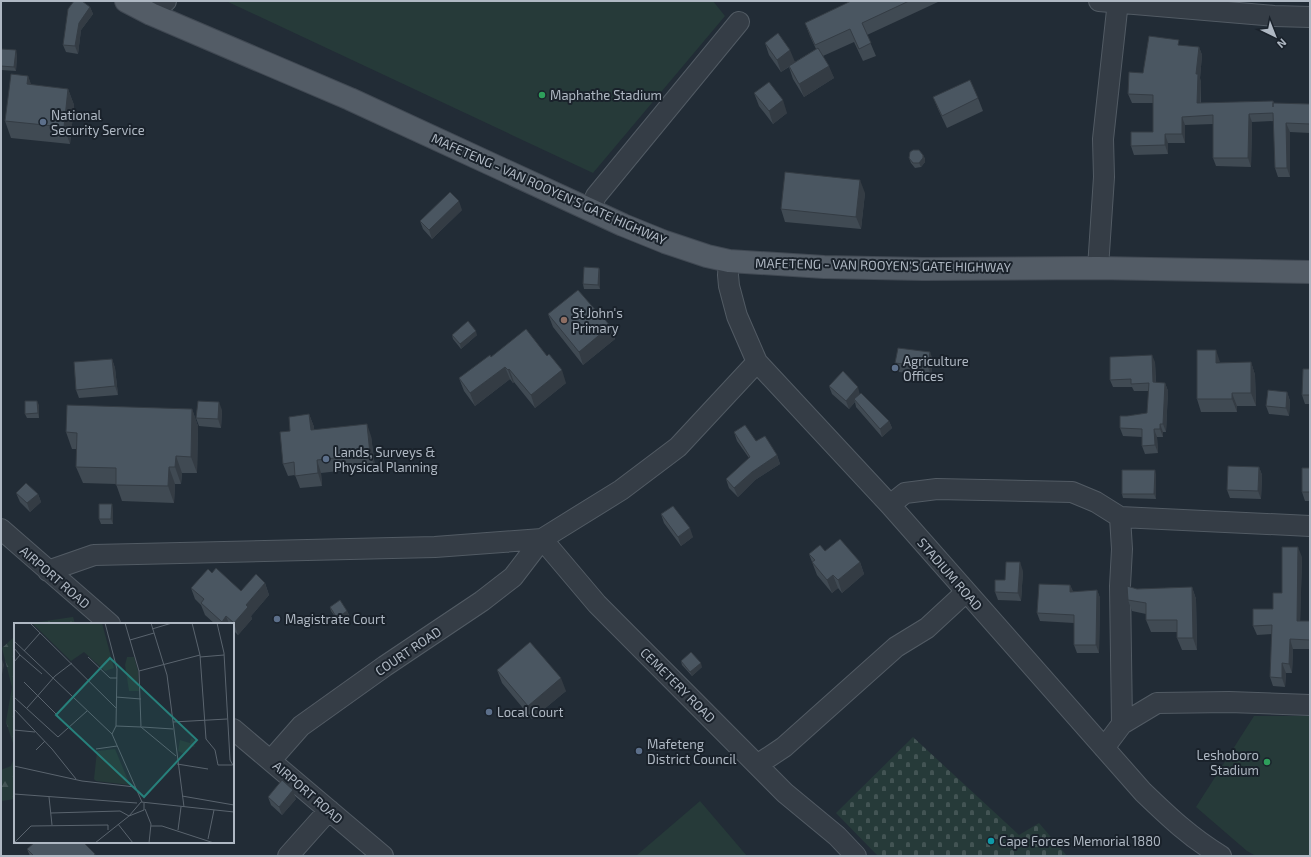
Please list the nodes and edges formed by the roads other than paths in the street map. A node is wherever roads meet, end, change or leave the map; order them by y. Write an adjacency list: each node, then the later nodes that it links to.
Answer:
1 (126, 1): 3 (main road, MAFETENG - VAN ROOYEN'S GATE HIGHWAY)
2 (1112, 2): 4 (street); 8 (street)
3 (158, 7): 6 (main road, MAFETENG - VAN ROOYEN'S GATE HIGHWAY)
4 (1310, 17)
5 (739, 22): 6 (street)
6 (590, 210): 7 (main road, MAFETENG - VAN ROOYEN'S GATE HIGHWAY)
7 (729, 261): 8 (main road, MAFETENG - VAN ROOYEN'S GATE HIGHWAY); 10 (street, STADIUM ROAD)
8 (1098, 268): 9 (main road, MAFETENG - VAN ROOYEN'S GATE HIGHWAY)
9 (1310, 272)
10 (758, 362): 11 (street, STADIUM ROAD); 15 (street)
11 (890, 505): 12 (street); 17 (street, STADIUM ROAD)
12 (1120, 517): 13 (street); 20 (street)
13 (1310, 526)
14 (1, 529): 16 (street, AIRPORT ROAD)
15 (542, 539): 16 (street); 23 (street, COURT ROAD); 24 (street, CEMETERY ROAD)
16 (48, 571): 18 (street, AIRPORT ROAD)
17 (966, 592): 22 (street, STADIUM ROAD); 24 (street)
18 (109, 623)
19 (1310, 705): 20 (street)
20 (1122, 724): 22 (street)
21 (234, 730): 23 (street, AIRPORT ROAD)
22 (1104, 748): 29 (street, STADIUM ROAD)
23 (271, 760): 25 (street, AIRPORT ROAD)
24 (757, 765): 28 (street, CEMETERY ROAD)
25 (329, 810): 26 (street); 27 (street, AIRPORT ROAD)
26 (288, 856)
27 (383, 856)
28 (856, 856)
29 (1221, 856)

